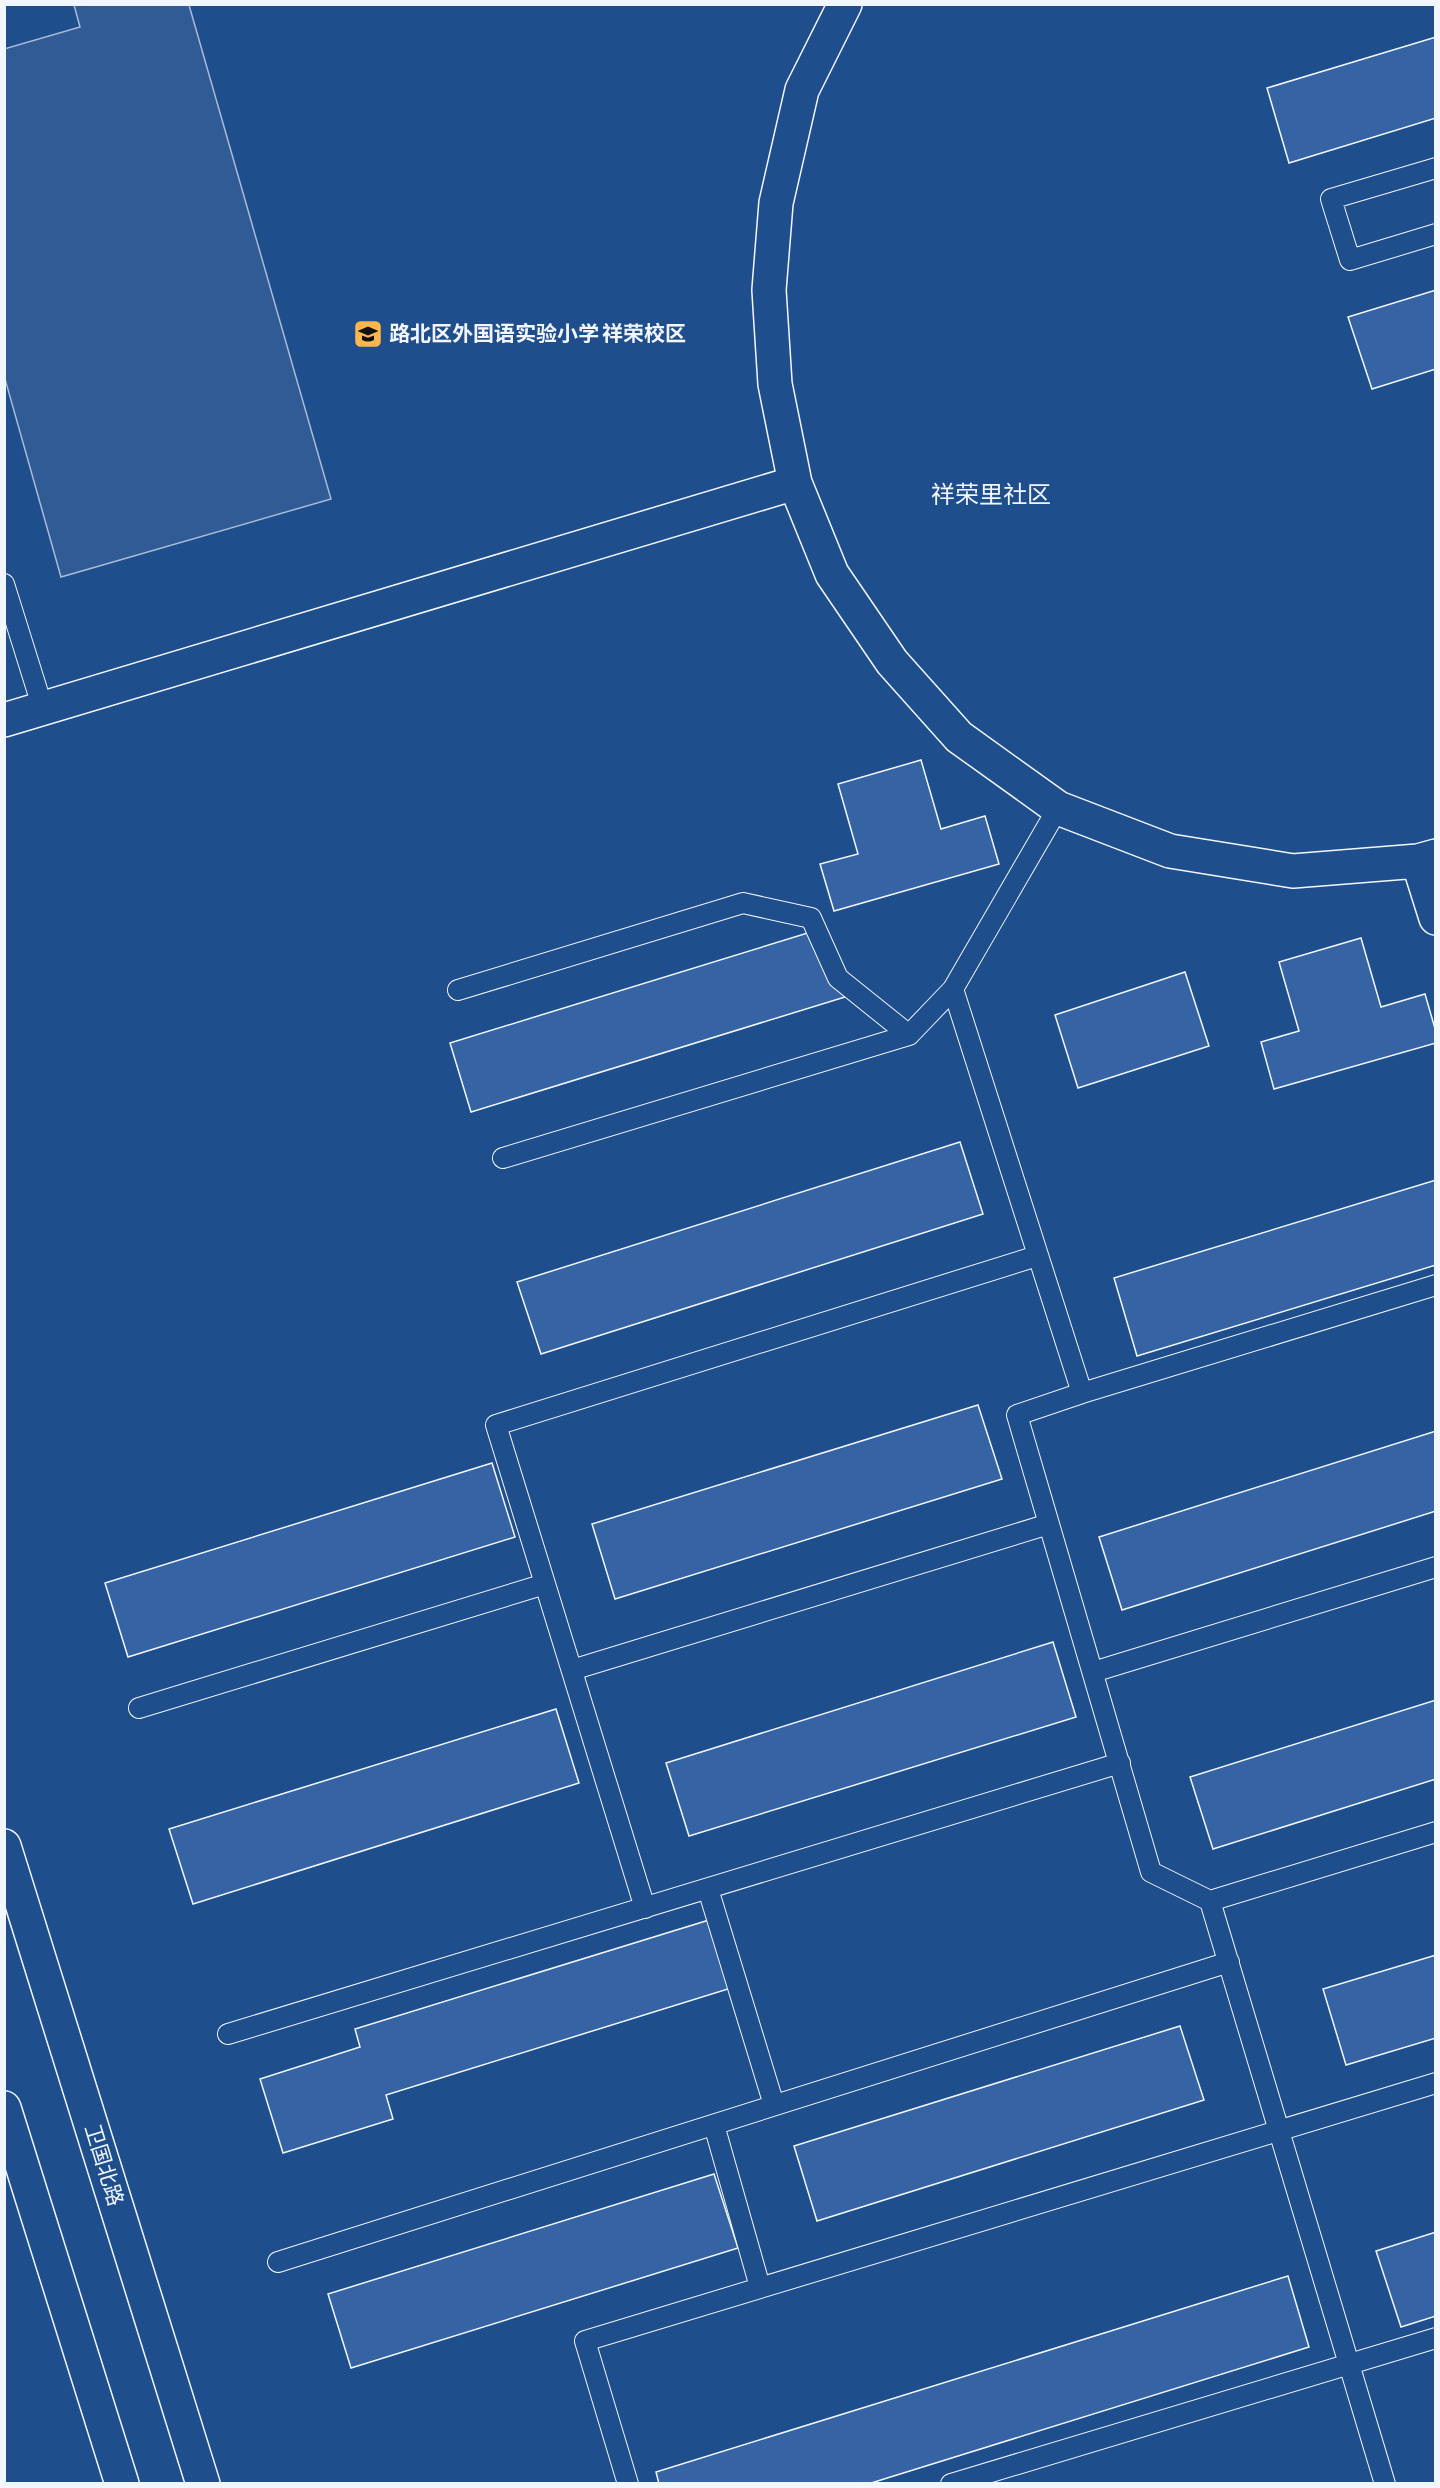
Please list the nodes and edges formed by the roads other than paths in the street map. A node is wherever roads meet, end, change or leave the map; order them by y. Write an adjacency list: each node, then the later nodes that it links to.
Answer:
1 (845, 4): 4 (street)
2 (1436, 168): 3 (lane)
3 (1436, 234)
4 (795, 483): 6 (street); 8 (street)
5 (4, 584): 6 (lane)
6 (43, 709): 7 (street)
7 (4, 720)
8 (1058, 808): 9 (street); 11 (lane)
9 (1427, 858): 10 (street)
10 (1436, 918)
11 (952, 989): 13 (lane); 15 (lane)
12 (458, 990): 13 (lane)
13 (909, 1035): 14 (lane)
14 (503, 1158)
15 (1037, 1256): 17 (lane); 20 (lane)
16 (1436, 1285): 17 (lane)
17 (1083, 1393): 18 (lane)
18 (1049, 1524): 21 (lane); 22 (lane)
19 (1436, 1567): 22 (lane)
20 (545, 1584): 21 (lane); 23 (lane)
21 (572, 1670): 29 (lane)
22 (1093, 1672): 24 (lane)
23 (139, 1708)
24 (1120, 1763): 27 (lane); 28 (lane)
25 (1436, 1832): 28 (lane)
26 (4, 1846): 42 (street, 卫国北路)
27 (708, 1889): 29 (lane); 33 (lane)
28 (1210, 1901): 30 (lane)
29 (645, 1908): 31 (lane)
30 (1229, 1962): 33 (lane); 36 (lane)
31 (228, 2034)
32 (1436, 2083): 36 (lane)
33 (774, 2105): 35 (lane)
34 (4, 2108): 41 (street)
35 (714, 2125): 37 (lane); 38 (lane)
36 (1280, 2129): 38 (lane); 40 (lane)
37 (278, 2262)
38 (760, 2287): 43 (lane)
39 (1436, 2338): 40 (lane)
40 (1349, 2364): 44 (lane); 45 (lane)
41 (122, 2484)
42 (203, 2484)
43 (628, 2484)
44 (951, 2484)
45 (1385, 2484)

